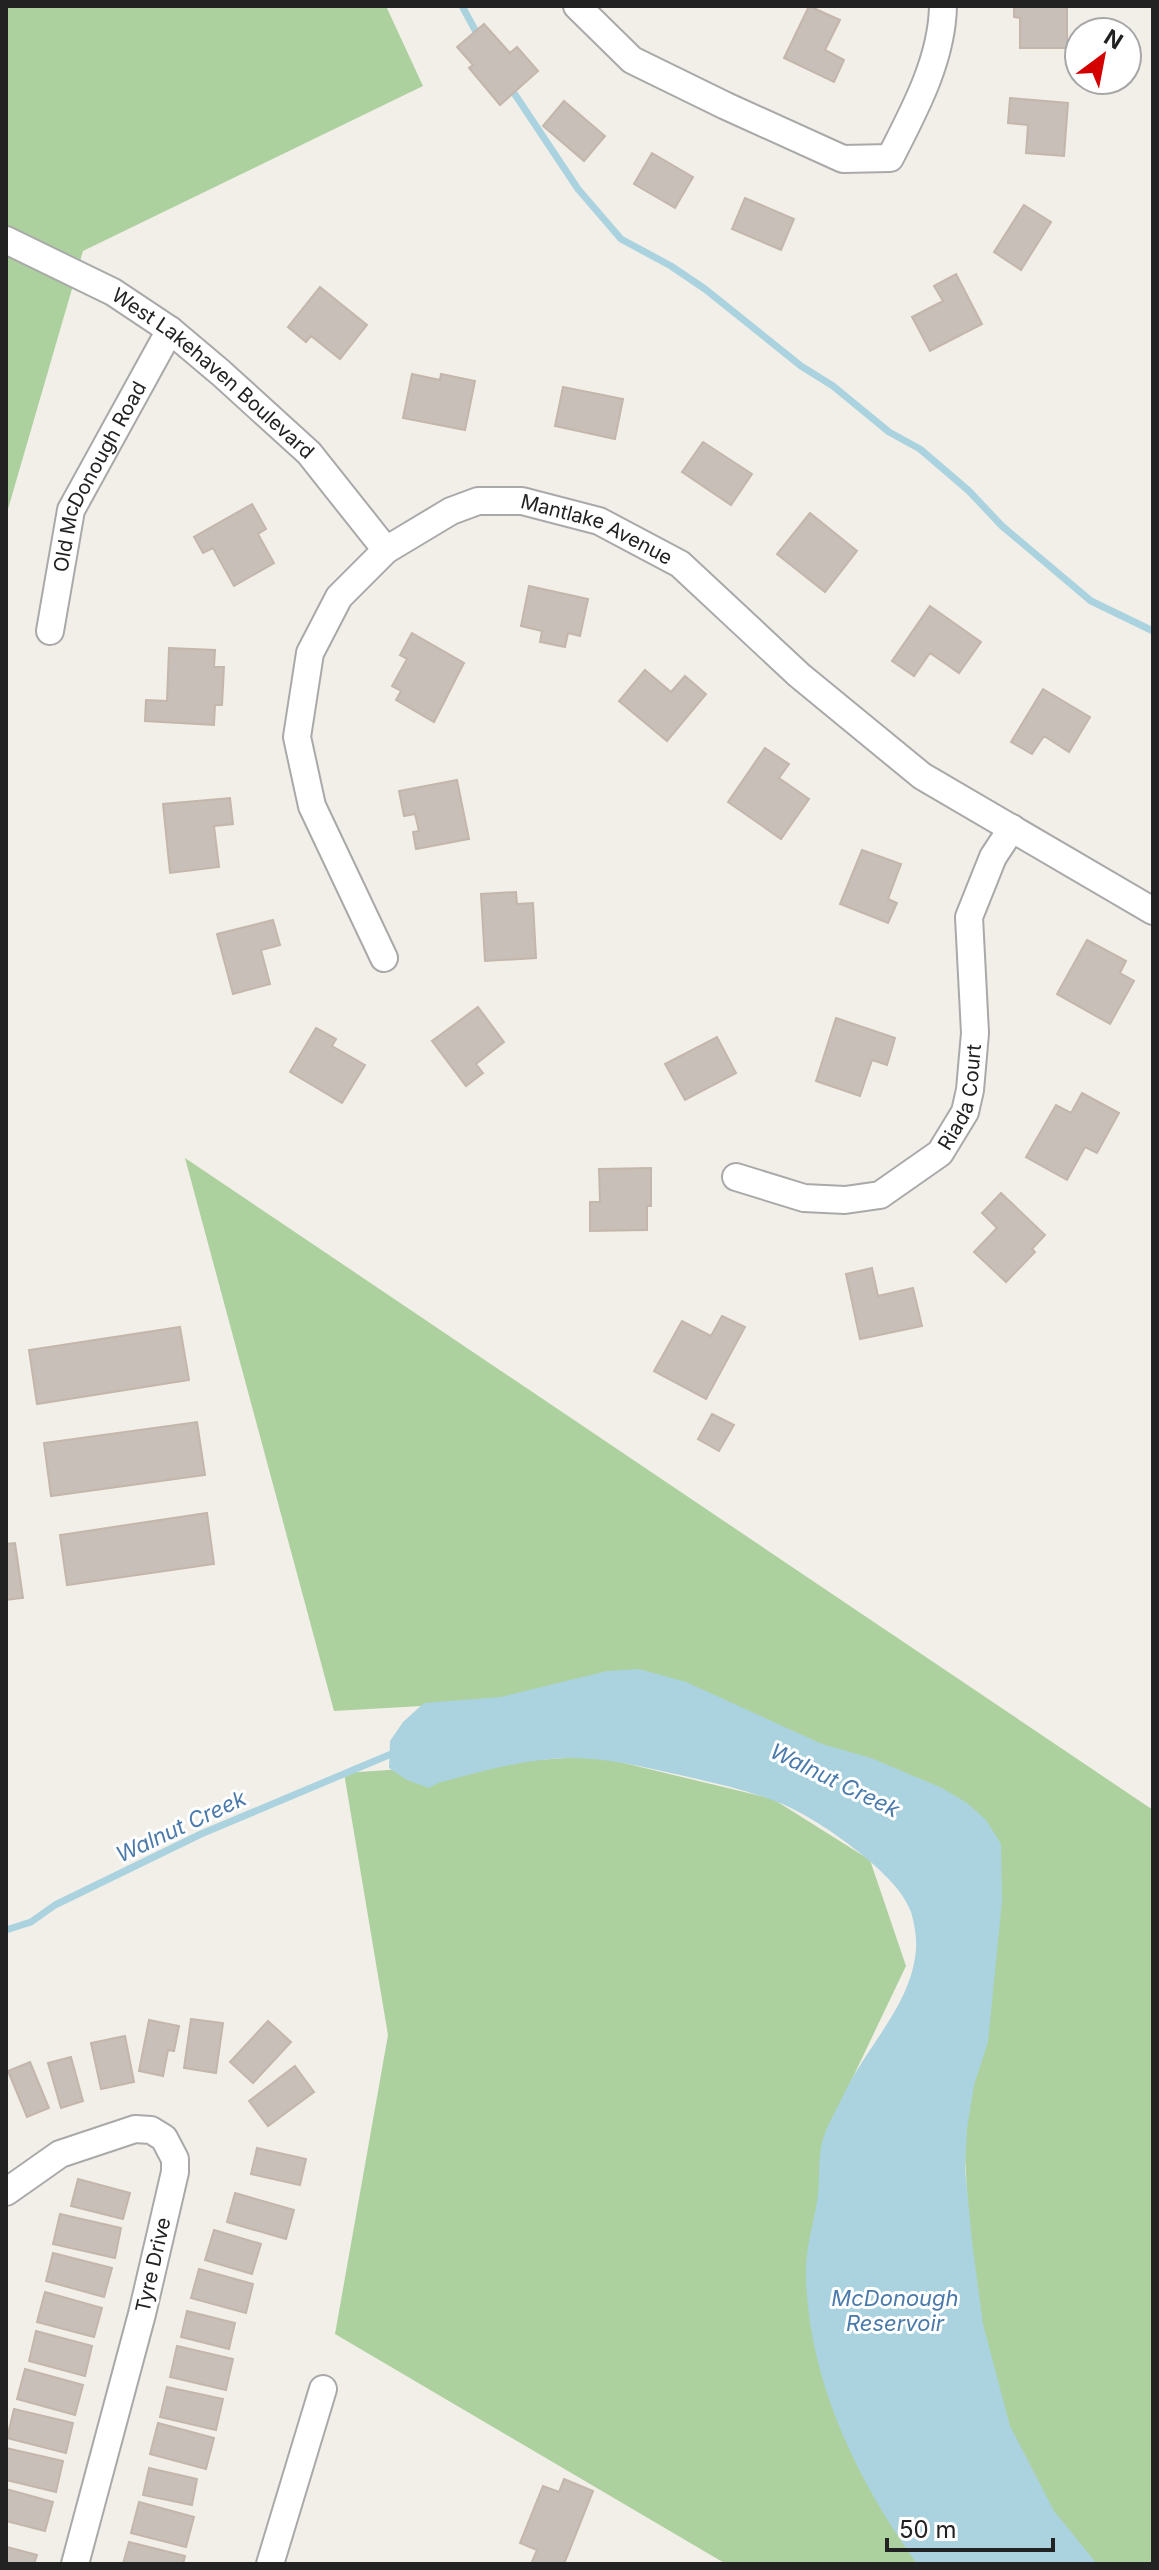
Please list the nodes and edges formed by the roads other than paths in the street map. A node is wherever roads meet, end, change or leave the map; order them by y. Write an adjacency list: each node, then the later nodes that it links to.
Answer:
1 (577, 6): 2 (street)
2 (943, 6)
3 (6, 240): 4 (street, West Lakehaven Boulevard)
4 (170, 330): 5 (street, West Lakehaven Boulevard); 6 (street, Old McDonough Road)
5 (386, 550): 7 (street, Mantlake Avenue); 9 (street, Mantlake Avenue)
6 (50, 631)
7 (1012, 828): 8 (street, Mantlake Avenue); 10 (street, Riada Court)
8 (1153, 911)
9 (384, 958)
10 (736, 1177)
11 (6, 2192): 13 (street, Tyre Drive)
12 (323, 2389): 14 (street)
13 (75, 2564)
14 (270, 2564)

